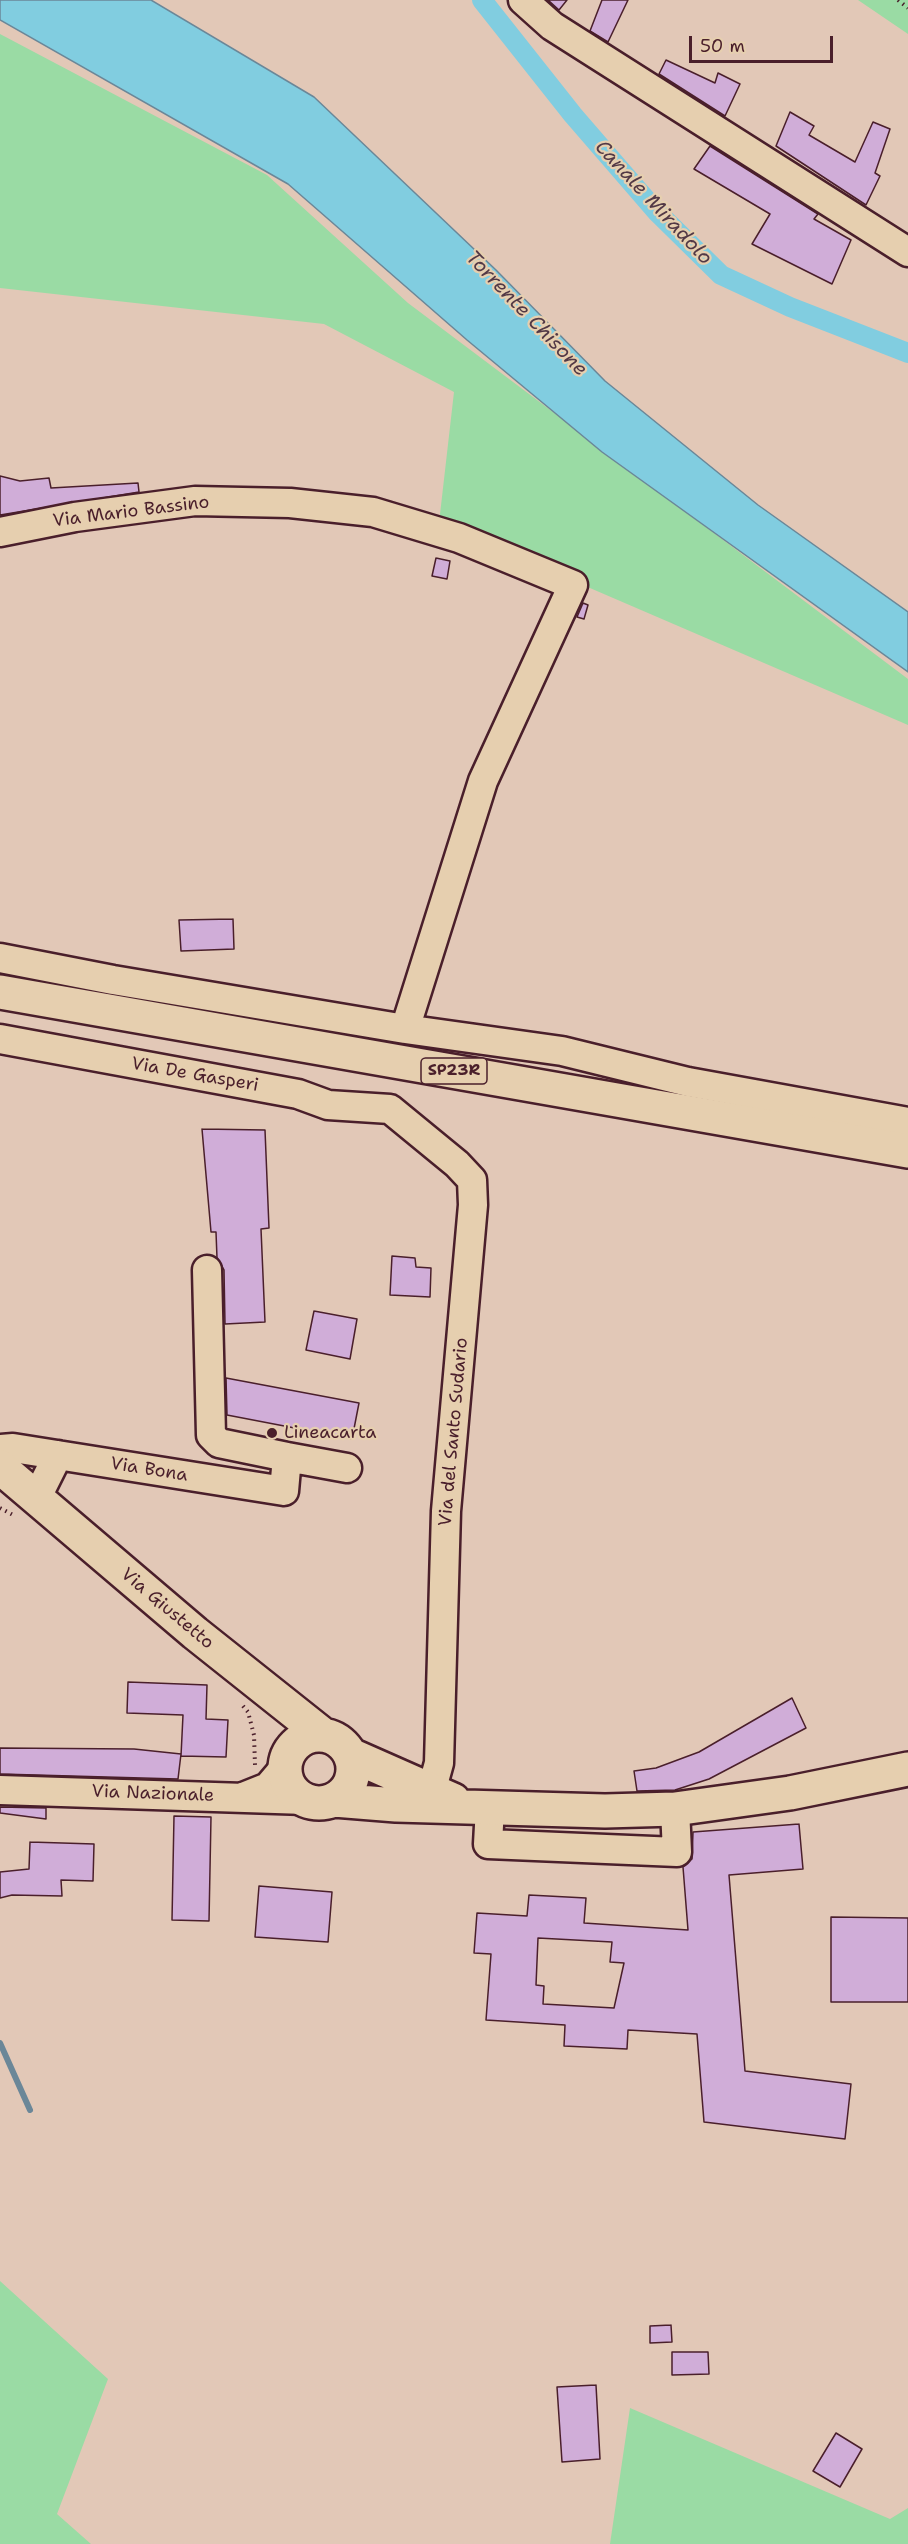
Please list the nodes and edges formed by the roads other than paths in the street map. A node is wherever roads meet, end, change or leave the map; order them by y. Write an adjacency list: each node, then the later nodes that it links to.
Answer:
1 (523, 0): 2 (street)
2 (908, 252)
3 (0, 532): 6 (street, Via Mario Bassino)
4 (0, 958): 6 (street)
5 (0, 992): 10 (main road, SP23R)
6 (405, 1029): 9 (street)
7 (0, 1039): 8 (street, Via De Gasperi)
8 (390, 1109): 25 (street, Via del Santo Sudario)
9 (908, 1122)
10 (908, 1151)
11 (207, 1270): 14 (street)
12 (3, 1451): 13 (street, Via Bona); 17 (main road, Via Giustetto)
13 (58, 1455): 14 (street, Via Bona); 17 (street)
14 (287, 1457): 15 (street)
15 (347, 1468)
16 (0, 1492): 18 (main road, Via Giustetto)
17 (36, 1499): 18 (main road, Via Giustetto)
18 (75, 1532): 19 (main road, Via Giustetto)
19 (260, 1686): 20 (main road, Via Giustetto); 22 (main road, Via Giustetto)
20 (322, 1734): 21 (main road); 22 (main road)
21 (351, 1755): 25 (main road); 27 (main road)
22 (287, 1760): 26 (street); 27 (main road)
23 (908, 1769): 28 (main road)
24 (0, 1790): 26 (street, Via Nazionale)
25 (431, 1792): 28 (main road)
26 (241, 1798): 27 (street, Via Nazionale)
27 (320, 1800): 28 (main road)
28 (479, 1807)

